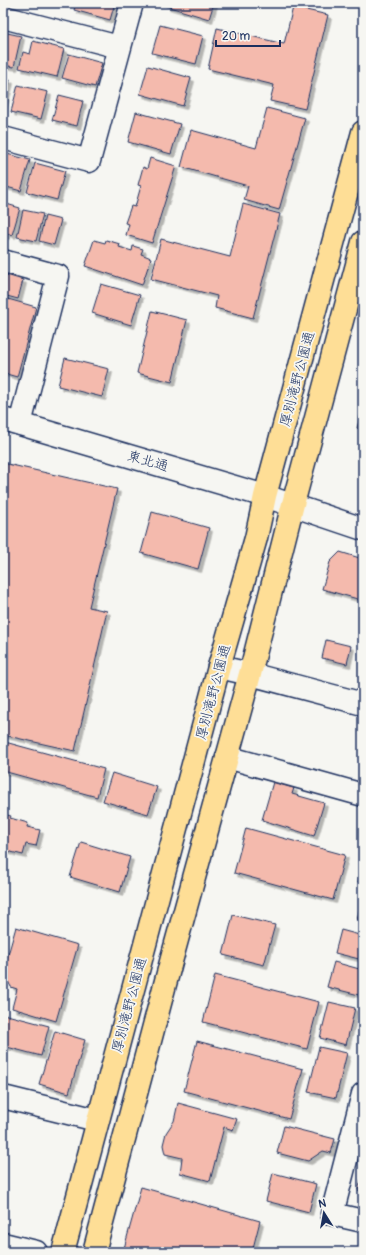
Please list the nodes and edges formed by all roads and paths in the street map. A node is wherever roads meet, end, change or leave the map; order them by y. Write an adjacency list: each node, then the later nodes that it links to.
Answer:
1 (132, 3): 3 (street)
2 (3, 17): 3 (street)
3 (119, 47): 5 (street)
4 (363, 132): 9 (main road, 厚別滝野公園通)
5 (3, 138)
6 (363, 242): 10 (main road, 厚別滝野公園通)
7 (3, 260): 8 (street)
8 (11, 421): 9 (street, 東北通)
9 (266, 496): 10 (street, 東北通); 12 (main road, 厚別滝野公園通)
10 (293, 504): 11 (street, 東北通); 13 (main road, 厚別滝野公園通)
11 (363, 529)
12 (219, 668): 13 (street); 19 (main road, 厚別滝野公園通)
13 (250, 674): 14 (street); 15 (main road, 厚別滝野公園通)
14 (363, 704)
15 (227, 757): 16 (street); 24 (main road, 厚別滝野公園通)
16 (363, 795)
17 (363, 1094): 20 (street)
18 (3, 1096): 19 (street)
19 (97, 1120): 23 (main road, 厚別滝野公園通)
20 (363, 1221)
21 (3, 1244): 22 (street)
22 (34, 1252)
23 (62, 1252)
24 (94, 1252)

